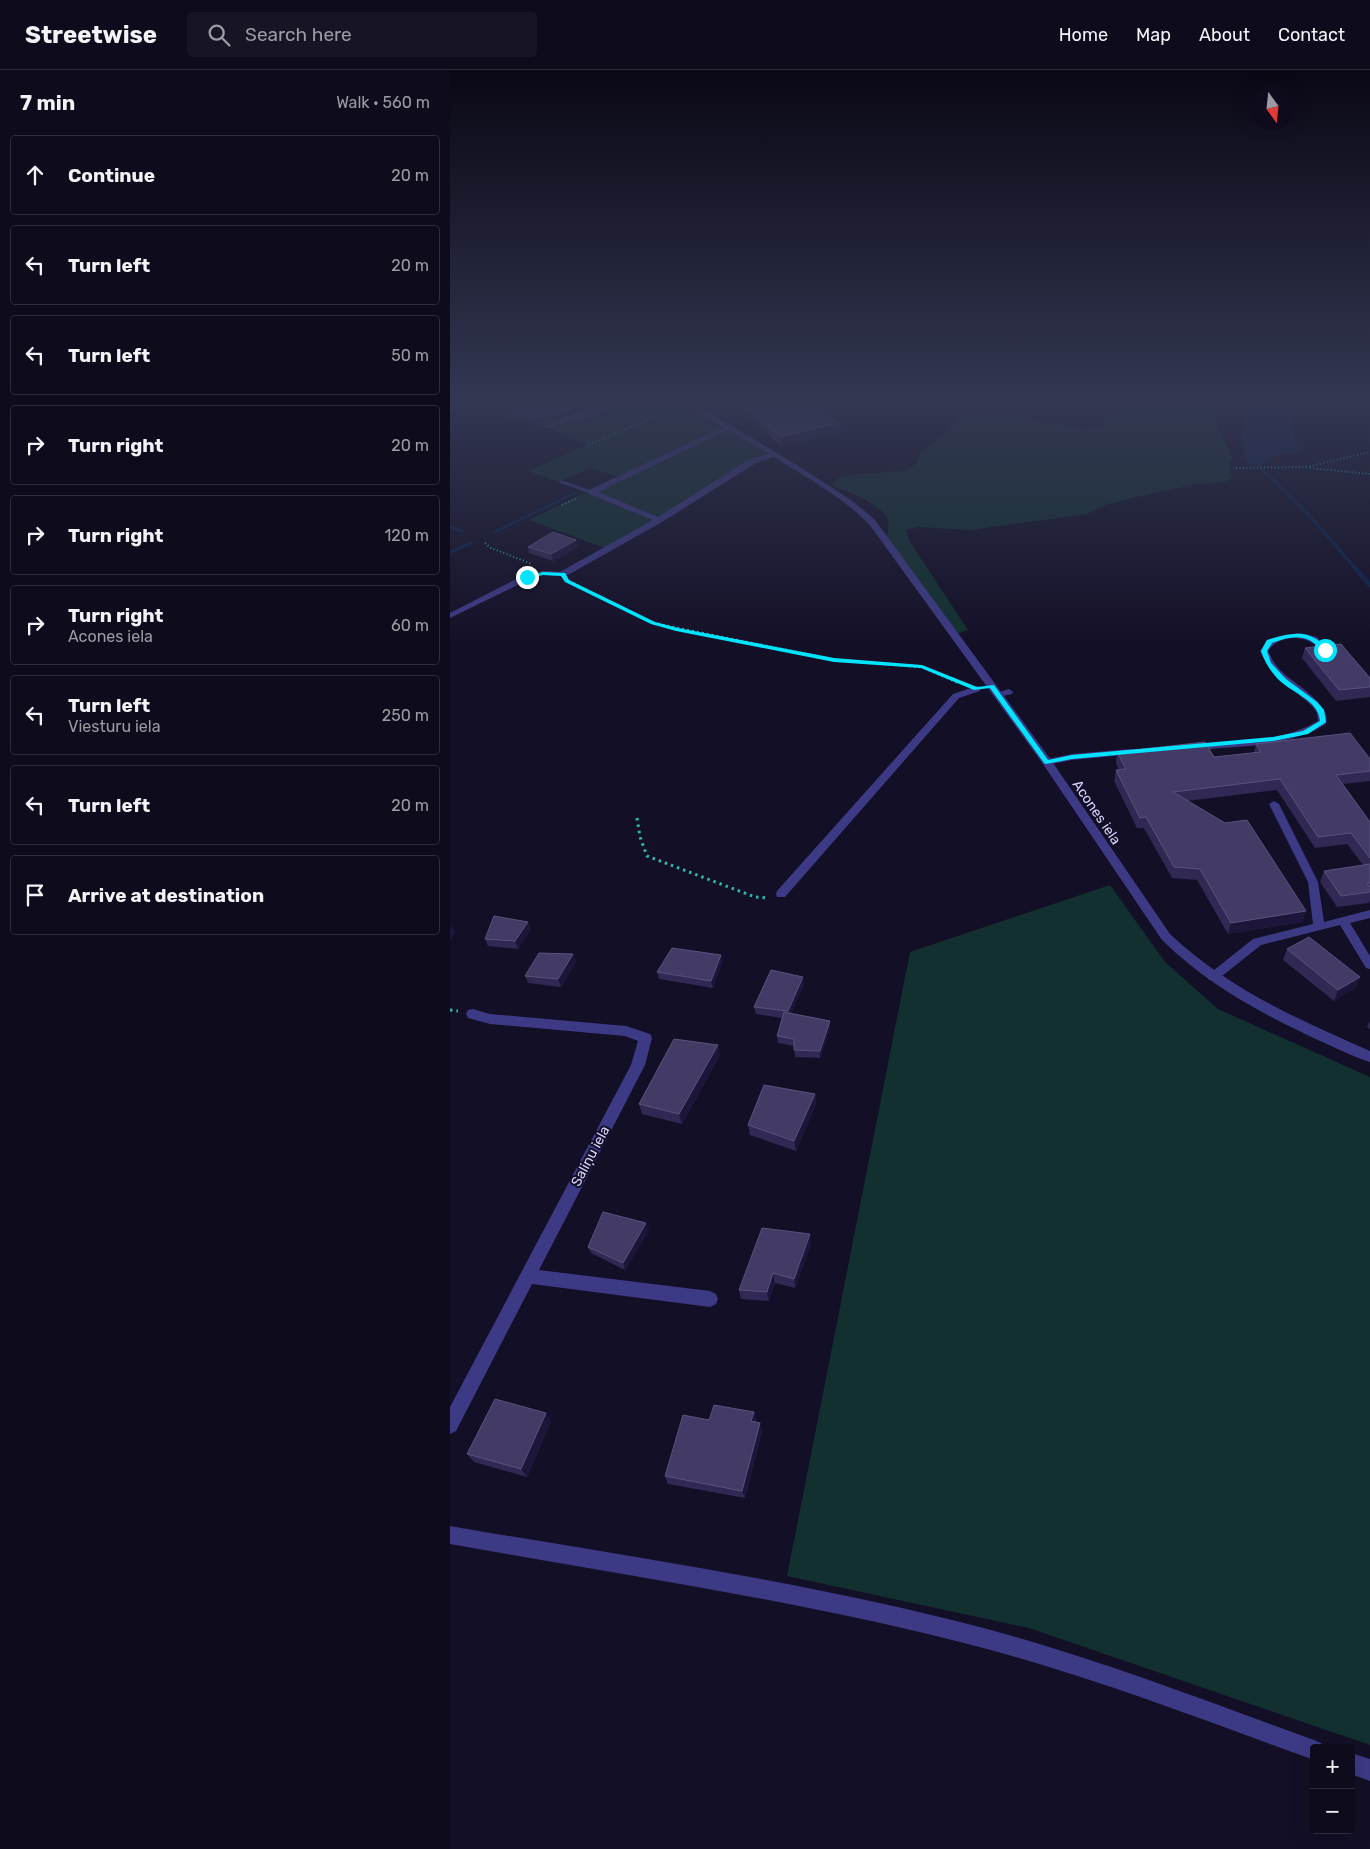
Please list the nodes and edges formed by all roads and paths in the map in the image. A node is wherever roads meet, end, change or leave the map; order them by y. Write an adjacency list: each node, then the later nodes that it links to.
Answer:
1 (562, 482): 5 (lane)
2 (613, 482): 5 (street)
3 (720, 482): 6 (street)
4 (817, 482): 14 (street, Acones iela)
5 (592, 492): 6 (street)
6 (659, 520): 8 (street)
7 (485, 543): 9 (path)
8 (563, 574): 9 (lane); 12 (path)
9 (553, 575): 10 (lane)
10 (451, 616)
11 (1325, 650): 15 (lane)
12 (977, 689): 20 (lane)
13 (1009, 692): 14 (lane)
14 (998, 694): 17 (street, Acones iela)
15 (1184, 748)
16 (1138, 752): 17 (lane)
17 (1046, 762): 25 (street, Acones iela)
18 (1274, 804): 23 (lane)
19 (637, 818): 20 (path)
20 (781, 894)
21 (1370, 914): 22 (lane)
22 (1343, 920): 23 (lane); 24 (lane)
23 (1319, 927): 25 (lane)
24 (1370, 965)
25 (1213, 977): 27 (street, Acones iela)
26 (473, 1014): 28 (street, Saliņu iela)
27 (1370, 1057)
28 (527, 1276): 29 (street); 30 (street, Saliņu iela)
29 (710, 1299)
30 (450, 1425)
31 (450, 1535): 32 (street)
32 (1310, 1749)
33 (1355, 1764): 34 (street)
34 (1370, 1770)

